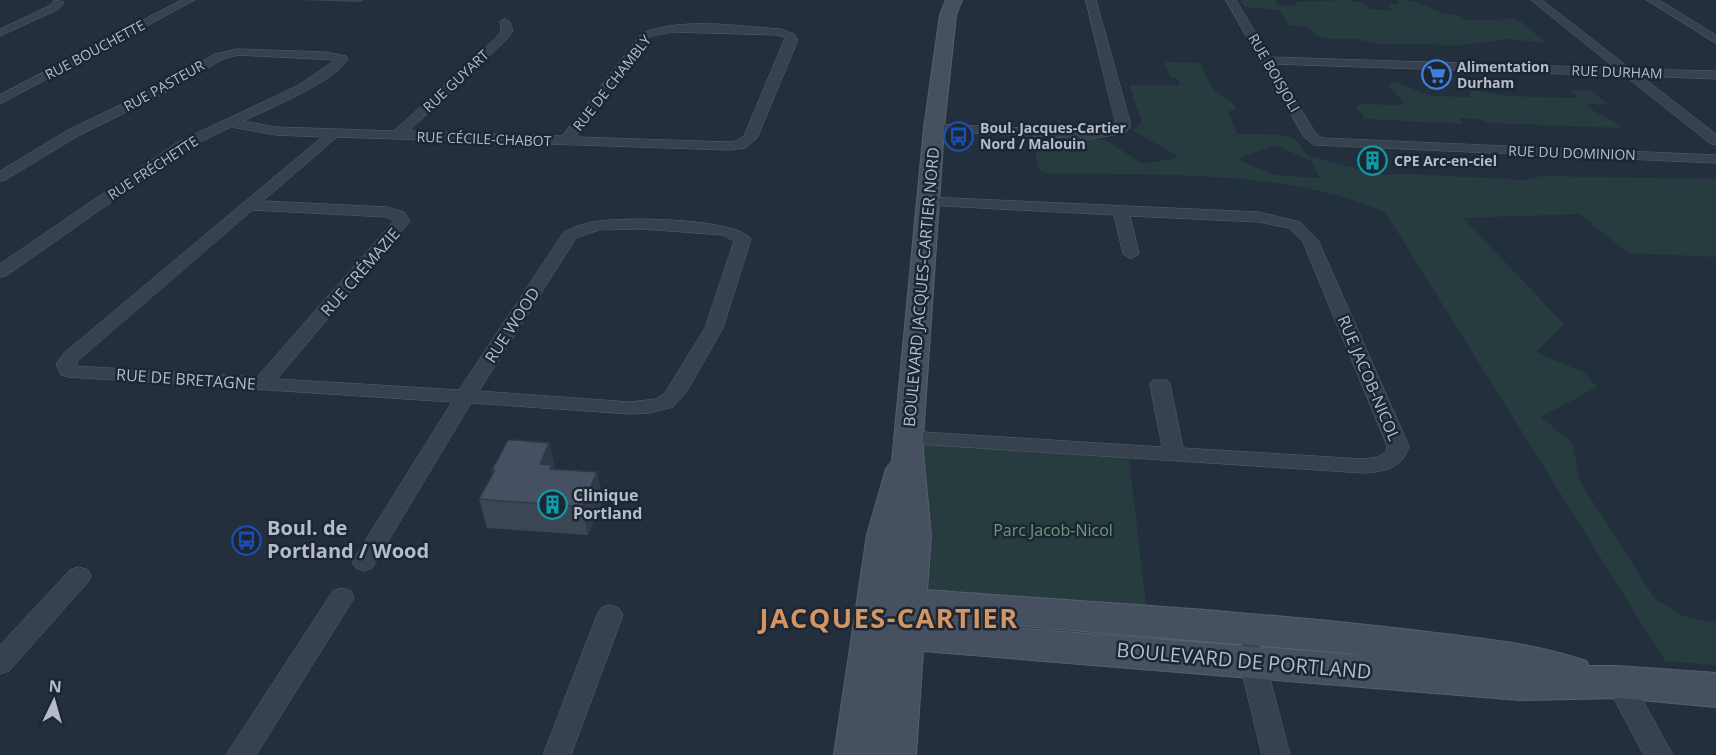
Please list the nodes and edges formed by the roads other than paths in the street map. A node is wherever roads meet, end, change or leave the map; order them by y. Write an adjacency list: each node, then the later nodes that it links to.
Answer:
1 (40, 0): 11 (street)
2 (190, 0): 18 (street, RUE BOUCHETTE)
3 (1091, 0): 21 (street)
4 (1231, 0): 14 (street, RUE BOISJOLI)
5 (1536, 0): 15 (street)
6 (1652, 0): 12 (street)
7 (1664, 0): 10 (street)
8 (949, 5): 21 (street, BOULEVARD JACQUES-CARTIER NORD)
9 (505, 22): 23 (street, RUE GUYART)
10 (1716, 32)
11 (0, 33)
12 (1716, 40)
13 (342, 58): 20 (street, RUE FRÉCHETTE); 29 (street, RUE PASTEUR)
14 (1266, 60): 15 (street, RUE DURHAM); 26 (street, RUE BOISJOLI)
15 (1626, 72): 16 (street, RUE DURHAM); 24 (street)
16 (1716, 75)
17 (0, 88): 18 (street)
18 (21, 89): 19 (street, RUE BOUCHETTE)
19 (0, 100)
20 (229, 123): 22 (street, RUE CÉCILE-CHABOT); 34 (street, RUE FRÉCHETTE)
21 (934, 128): 30 (street, BOULEVARD JACQUES-CARTIER NORD)
22 (334, 134): 23 (street, RUE CÉCILE-CHABOT); 31 (street, RUE DE BRETAGNE)
23 (396, 136): 25 (street, RUE CÉCILE-CHABOT)
24 (1716, 141)
25 (565, 142): 27 (street, RUE CÉCILE-CHABOT); 27 (street, RUE DE CHAMBLY)
26 (1319, 142): 28 (street, RUE DU DOMINION)
27 (740, 145)
28 (1716, 159)
29 (0, 177)
30 (929, 202): 32 (street, RUE JACOB-NICOL); 39 (street, BOULEVARD JACQUES-CARTIER NORD)
31 (252, 205): 35 (street, RUE CRÉMAZIE); 35 (street, RUE DE BRETAGNE)
32 (1121, 211): 33 (street); 40 (street, RUE JACOB-NICOL)
33 (1131, 254)
34 (0, 272)
35 (262, 384): 37 (street, RUE DE BRETAGNE)
36 (1160, 384): 40 (street)
37 (465, 397): 38 (street, RUE DE BRETAGNE); 38 (street, RUE WOOD); 41 (street, RUE WOOD)
38 (663, 404)
39 (907, 445): 40 (street, RUE JACOB-NICOL); 45 (street, BOULEVARD JACQUES-CARTIER NORD)
40 (1174, 454)
41 (364, 562)
42 (79, 576): 47 (street)
43 (342, 598): 50 (street)
44 (610, 615): 51 (street)
45 (890, 618): 46 (street, BOULEVARD DE PORTLAND); 52 (street, BOULEVARD JACQUES-CARTIER NORD); 53 (street, BOULEVARD JACQUES-CARTIER NORD)
46 (1249, 646): 48 (street, BOULEVARD DE PORTLAND); 54 (street)
47 (0, 663)
48 (1618, 682): 49 (street, BOULEVARD DE PORTLAND); 55 (street)
49 (1716, 690)
50 (240, 755)
51 (557, 755)
52 (855, 755)
53 (895, 755)
54 (1276, 755)
55 (1659, 755)

